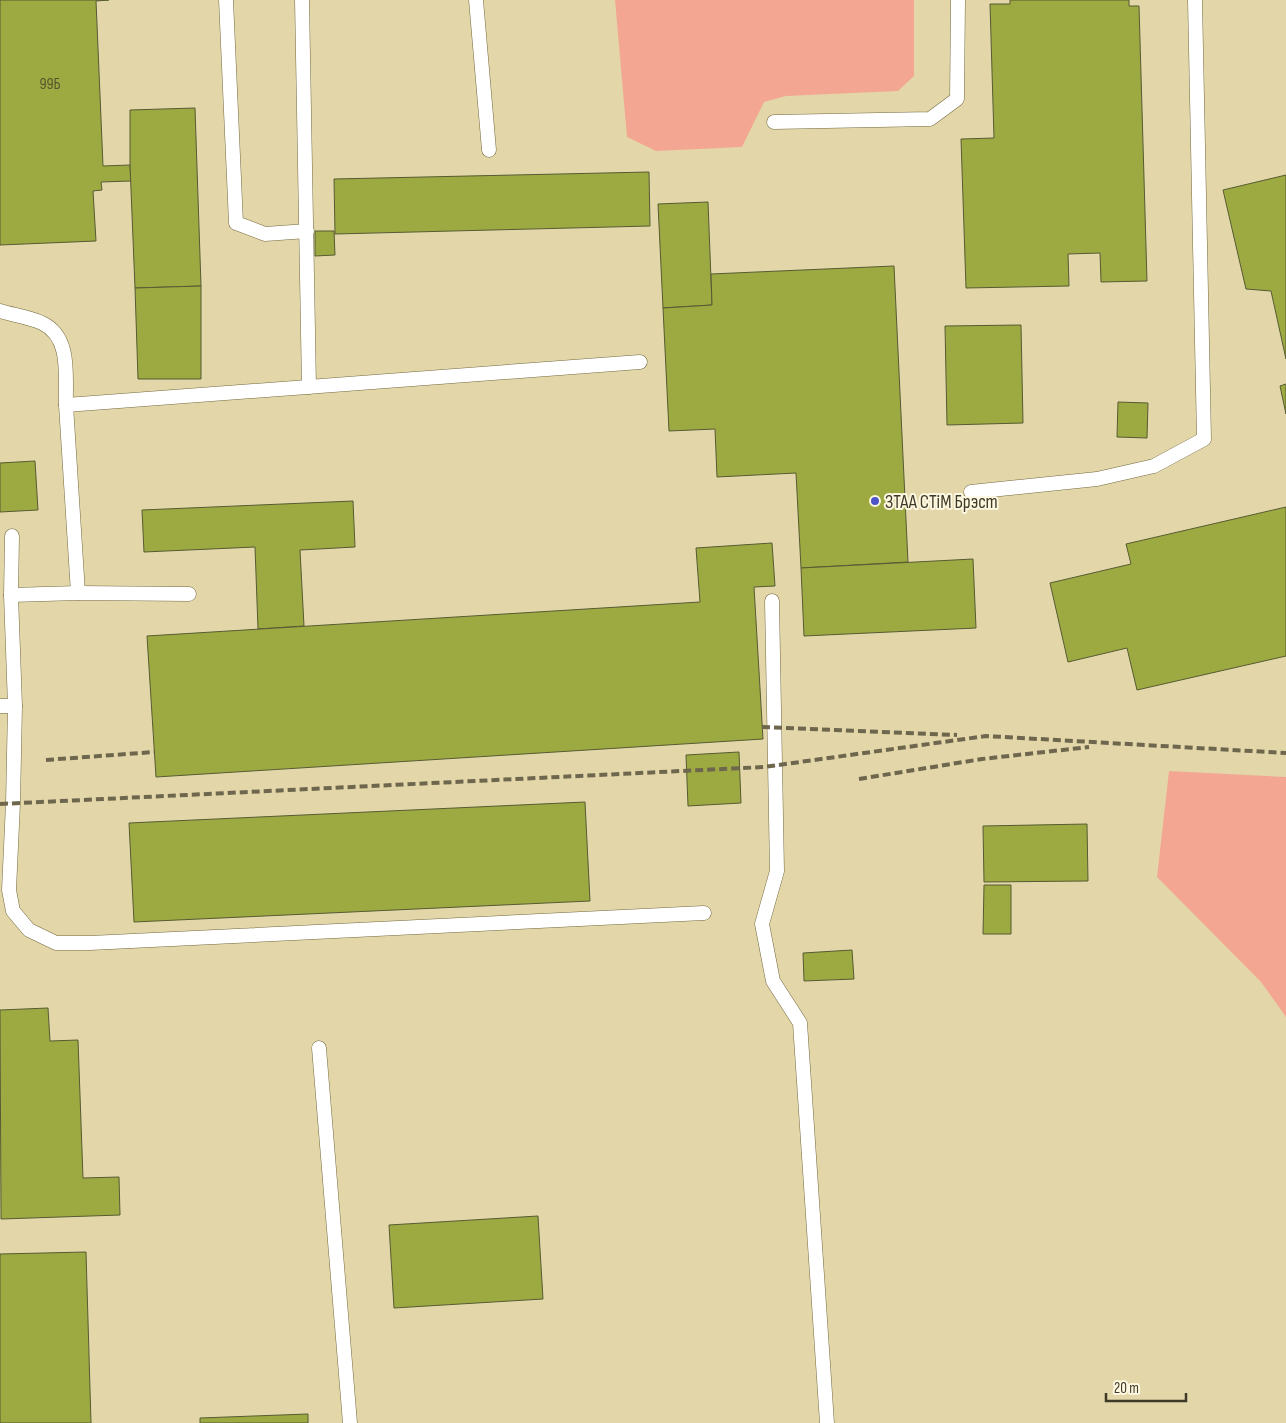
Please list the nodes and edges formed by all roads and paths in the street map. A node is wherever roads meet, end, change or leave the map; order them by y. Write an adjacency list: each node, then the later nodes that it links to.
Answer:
1 (226, 0): 8 (lane)
2 (302, 0): 8 (lane)
3 (476, 0): 7 (lane)
4 (958, 0): 6 (lane)
5 (1194, 0): 13 (lane)
6 (774, 122)
7 (489, 150)
8 (307, 232): 11 (lane)
9 (0, 311): 12 (lane)
10 (640, 362): 11 (lane)
11 (309, 387): 12 (lane)
12 (66, 405): 15 (lane)
13 (971, 492)
14 (12, 536): 17 (lane)
15 (78, 593): 16 (lane); 17 (lane)
16 (188, 594)
17 (11, 595): 20 (lane)
18 (772, 601): 25 (lane)
19 (0, 706): 20 (lane)
20 (15, 706): 21 (lane)
21 (7, 743): 22 (lane)
22 (704, 913)
23 (319, 1048): 24 (lane)
24 (350, 1423)
25 (826, 1423)

